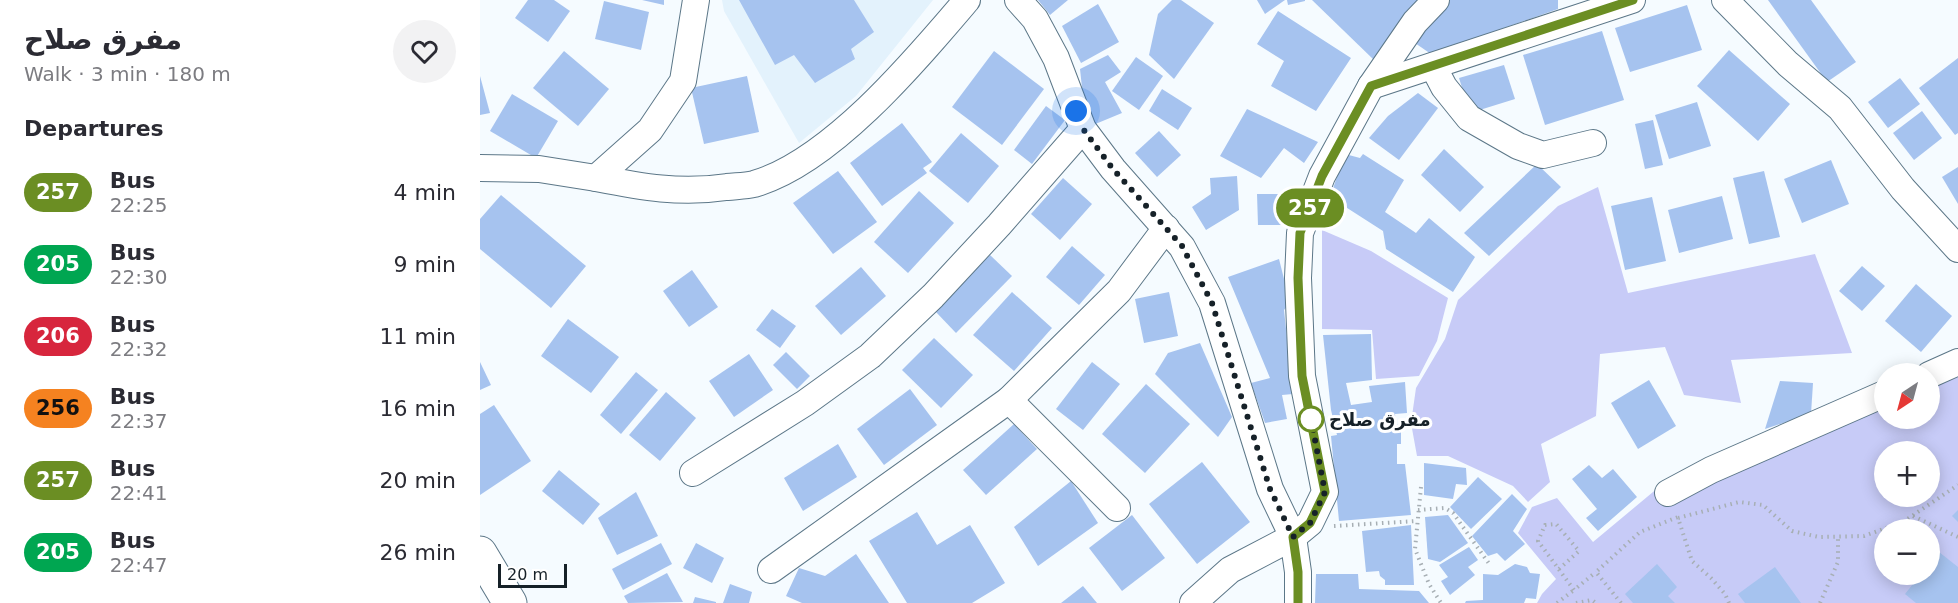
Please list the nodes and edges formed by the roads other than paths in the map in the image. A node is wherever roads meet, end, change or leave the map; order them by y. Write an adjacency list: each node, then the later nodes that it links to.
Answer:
1 (696, 0): 12 (street)
2 (967, 0): 12 (street)
3 (1018, 0): 9 (street)
4 (1436, 0): 8 (street)
5 (1632, 0): 7 (street)
6 (1725, 0): 14 (street)
7 (1433, 66): 8 (street); 10 (street)
8 (1371, 86): 22 (street)
9 (1083, 129): 13 (street); 19 (street)
10 (1593, 143)
11 (480, 168): 12 (street)
12 (596, 178)
13 (1166, 228): 18 (street); 22 (street)
14 (1958, 249)
15 (1958, 362): 16 (street)
16 (1940, 370)
17 (1874, 398): 20 (street)
18 (1009, 400): 21 (street); 24 (street)
19 (693, 473)
20 (1668, 493)
21 (1117, 508)
22 (1302, 530): 26 (street); 27 (street)
23 (480, 553): 25 (main road)
24 (771, 570)
25 (510, 603)
26 (1193, 603)
27 (1298, 603)

